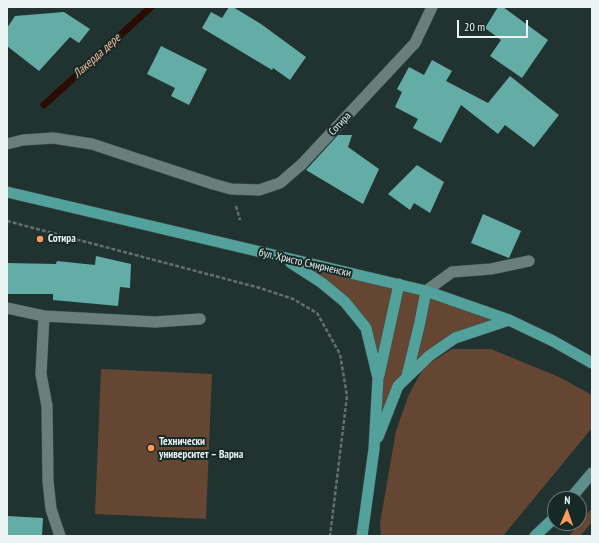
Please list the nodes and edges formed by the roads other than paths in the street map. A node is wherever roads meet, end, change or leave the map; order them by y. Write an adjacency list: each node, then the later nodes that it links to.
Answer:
1 (432, 7): 2 (street, Сотира)
2 (7, 144)
3 (7, 192): 4 (main road, бул. Христо Смирненски)
4 (286, 259): 6 (main road, бул. Христо Смирненски); 14 (main road)
5 (529, 261): 7 (street)
6 (399, 284): 7 (main road, бул. Христо Смирненски); 14 (main road)
7 (426, 291): 11 (main road, бул. Христо Смирненски); 13 (main road)
8 (7, 308): 9 (street)
9 (44, 316): 10 (street); 20 (street)
10 (200, 319)
11 (509, 320): 12 (main road, бул. Христо Смирненски); 13 (main road)
12 (592, 363)
13 (407, 377): 15 (main road)
14 (378, 378): 15 (main road)
15 (374, 449): 21 (main road)
16 (592, 473): 17 (main road)
17 (577, 491)
18 (547, 524): 22 (main road)
19 (547, 526): 23 (main road)
20 (60, 536)
21 (362, 536)
22 (534, 536)
23 (539, 536)

